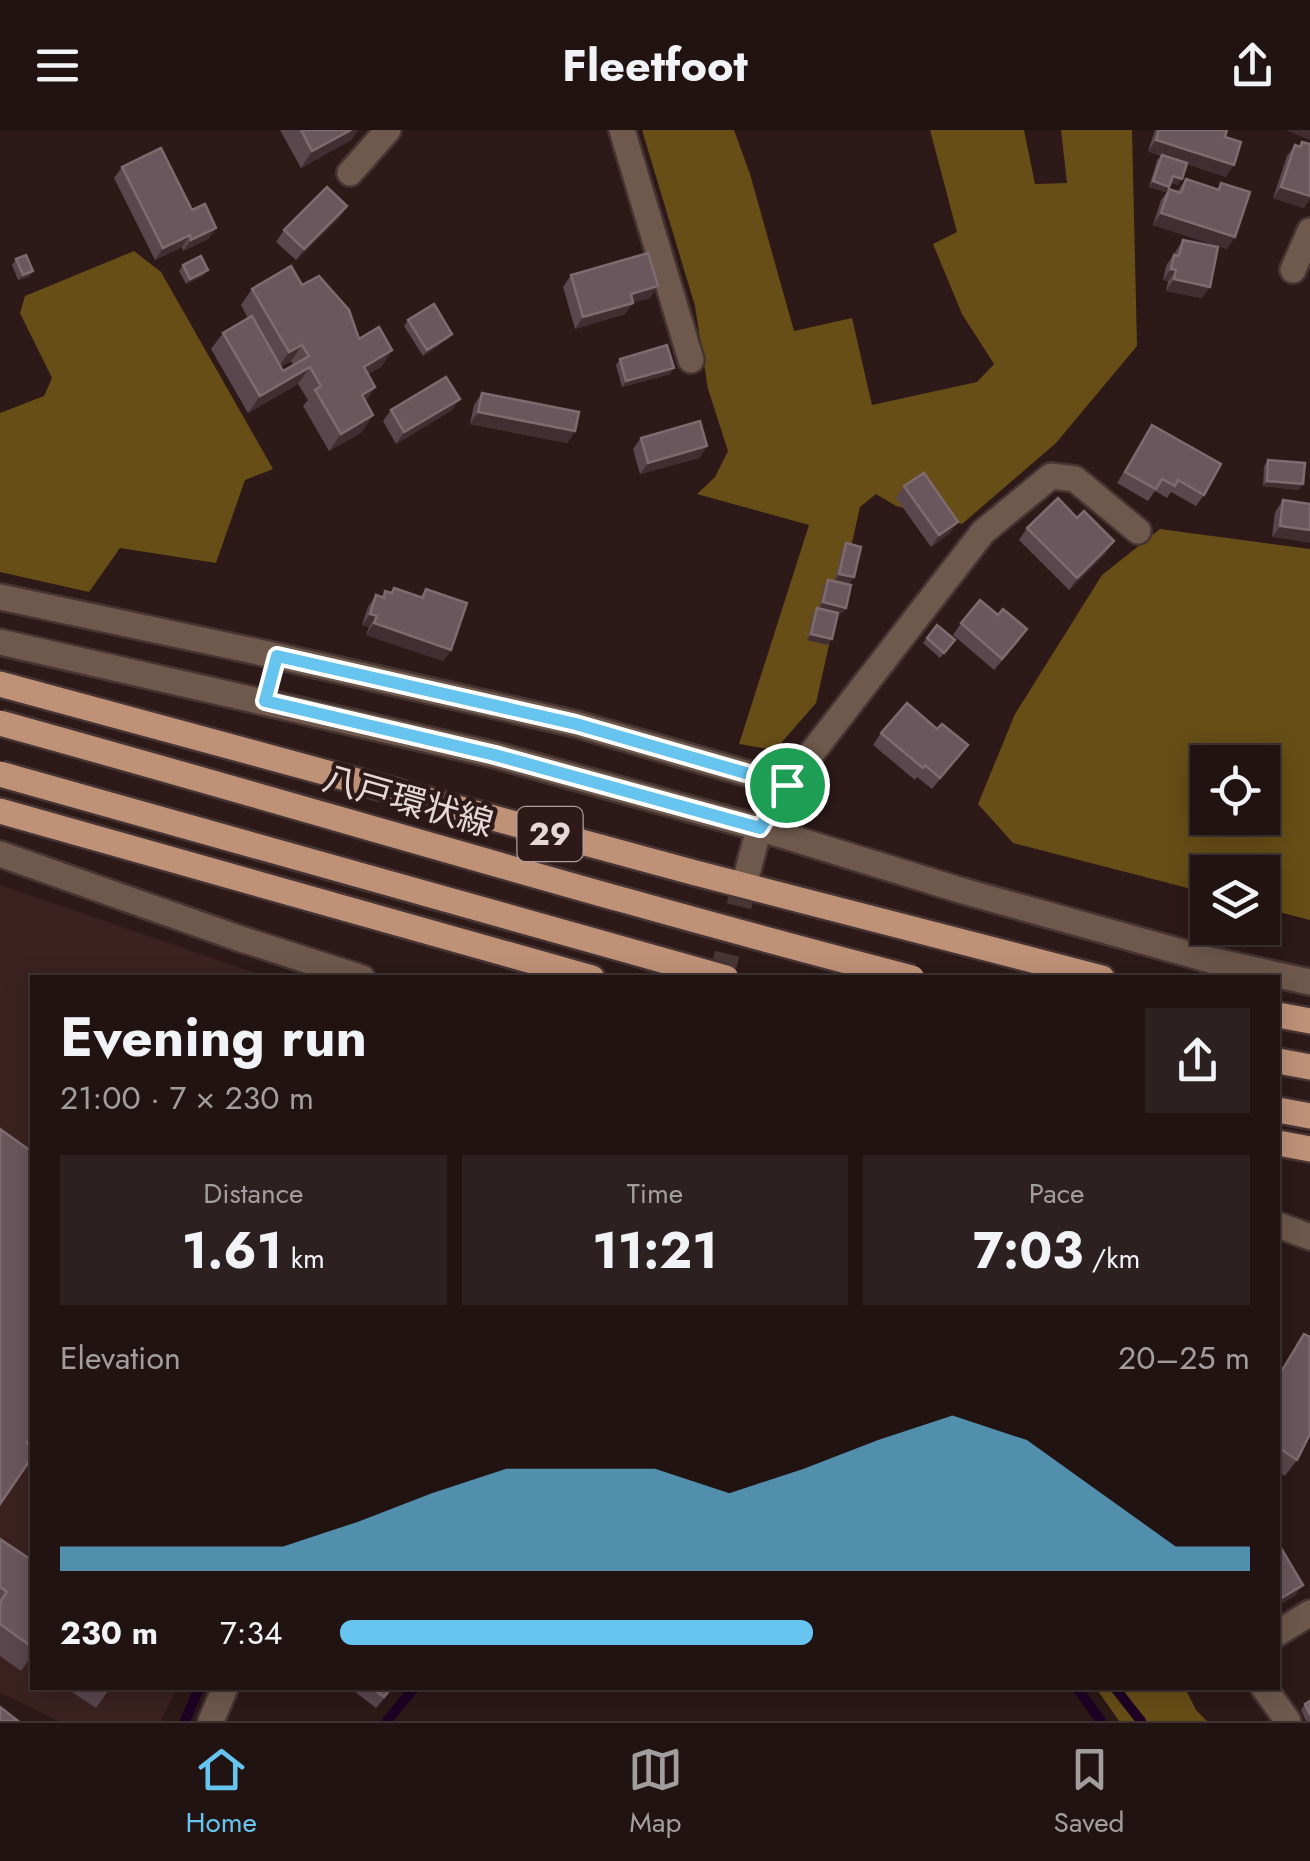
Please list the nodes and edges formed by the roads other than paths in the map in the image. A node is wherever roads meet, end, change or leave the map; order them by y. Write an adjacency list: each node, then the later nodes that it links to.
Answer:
1 (388, 130): 3 (street)
2 (622, 130): 6 (street)
3 (350, 173)
4 (1310, 230): 5 (street)
5 (1293, 270)
6 (691, 360)
7 (1138, 531): 15 (street)
8 (0, 597): 10 (street)
9 (0, 642): 12 (street)
10 (277, 656): 12 (street); 15 (street)
11 (0, 684): 24 (main road, 29)
12 (265, 701): 17 (street)
13 (0, 723): 23 (main road, 八戸環状線 / 29, bridge)
14 (0, 774): 22 (main road, bridge)
15 (787, 785): 17 (street)
16 (0, 811): 21 (main road)
17 (760, 828): 19 (street); 25 (street)
18 (0, 854): 20 (street)
19 (746, 878)
20 (353, 975)
21 (581, 975)
22 (715, 975)
23 (900, 975)
24 (1090, 975)
25 (1279, 975)
26 (1280, 975): 27 (street)
27 (1310, 982)
28 (1280, 1015): 29 (main road)
29 (1310, 1021)
30 (1280, 1061): 31 (main road)
31 (1310, 1067)
32 (1280, 1110): 33 (main road)
33 (1310, 1116)
34 (1280, 1143): 35 (main road)
35 (1310, 1149)
36 (1280, 1226): 37 (street)
37 (1310, 1237)
38 (1310, 1613): 39 (street)
39 (1280, 1632)
40 (224, 1690): 42 (street)
41 (1265, 1690): 43 (street)
42 (211, 1721)
43 (1288, 1721)

